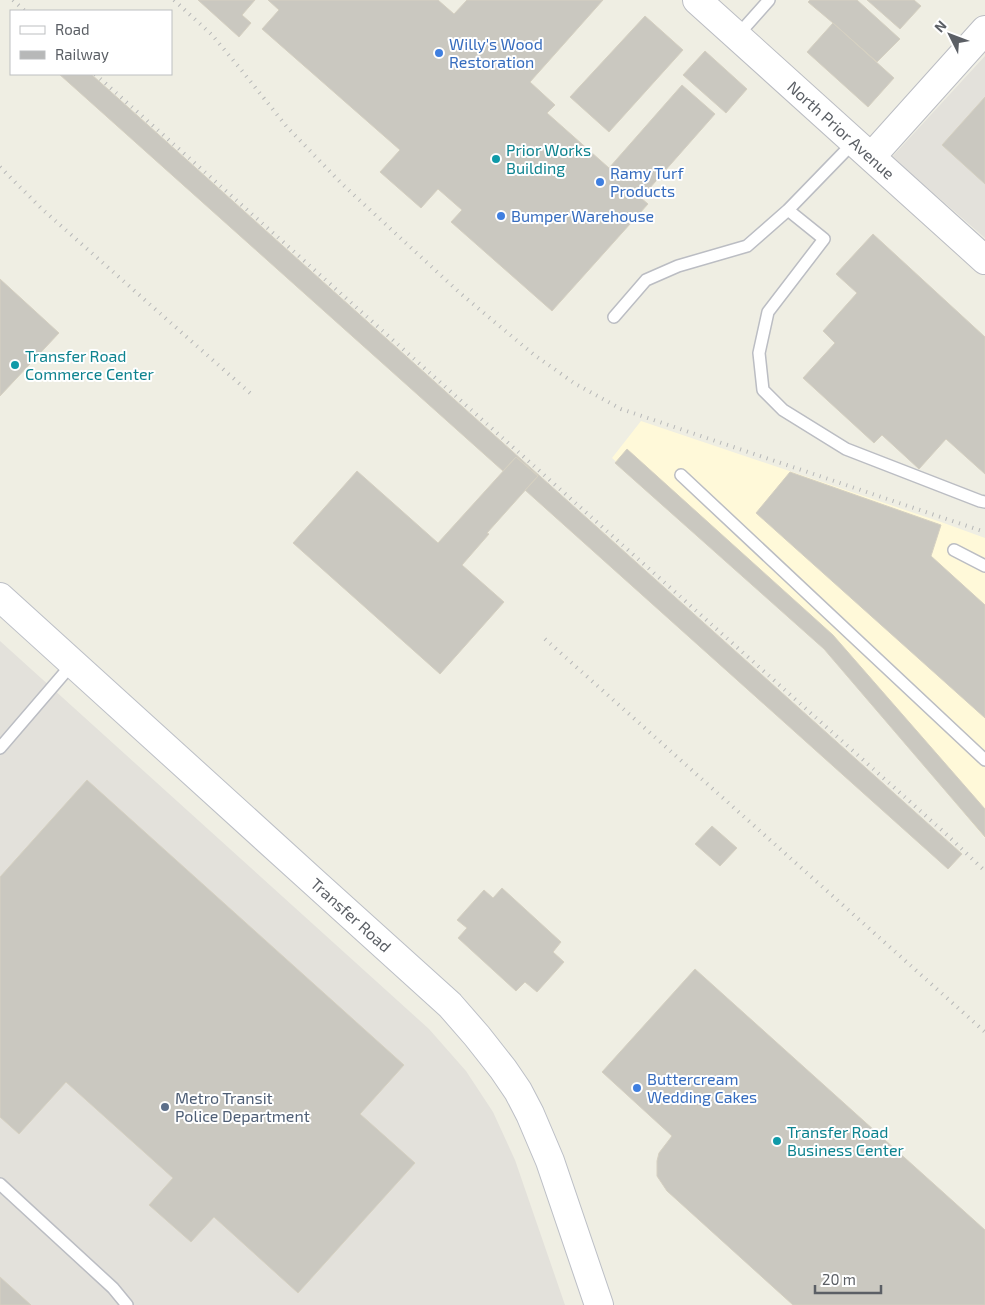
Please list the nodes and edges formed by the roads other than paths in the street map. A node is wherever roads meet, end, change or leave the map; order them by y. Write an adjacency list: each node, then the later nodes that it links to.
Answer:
1 (698, 0): 4 (main road, North Prior Avenue)
2 (769, 0): 4 (lane)
3 (985, 30): 5 (main road)
4 (738, 36): 5 (main road, North Prior Avenue)
5 (863, 150): 6 (lane); 7 (main road, North Prior Avenue)
6 (788, 210): 8 (lane); 10 (lane)
7 (985, 260)
8 (614, 317)
9 (681, 474): 16 (lane)
10 (985, 502)
11 (954, 550): 12 (lane)
12 (985, 566)
13 (0, 597): 14 (main road, Transfer Road)
14 (73, 663): 15 (lane); 19 (main road, Transfer Road)
15 (0, 748)
16 (985, 760)
17 (0, 1184): 18 (lane)
18 (127, 1305)
19 (599, 1305)

